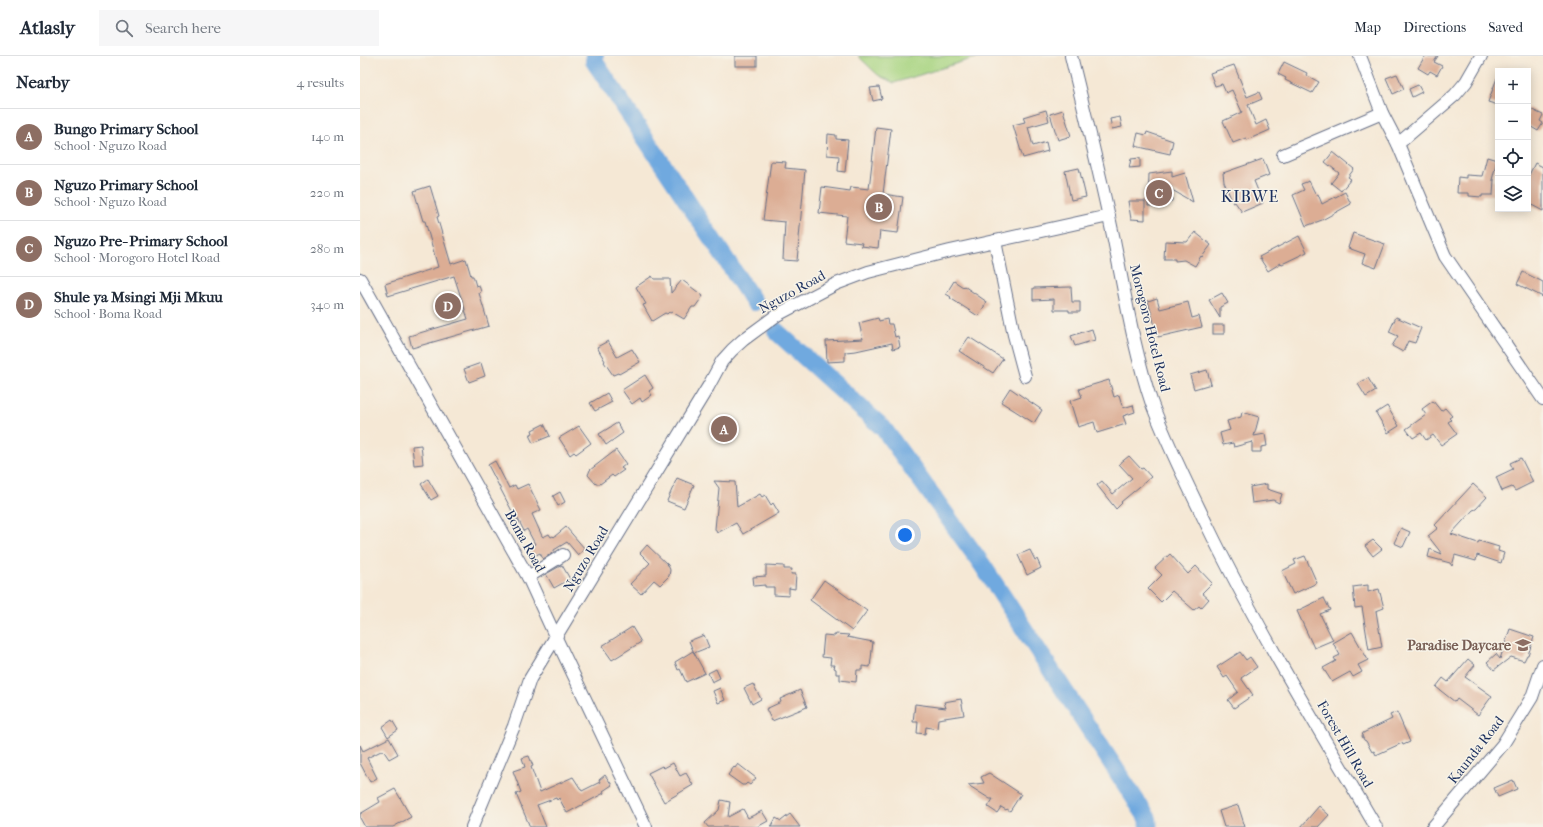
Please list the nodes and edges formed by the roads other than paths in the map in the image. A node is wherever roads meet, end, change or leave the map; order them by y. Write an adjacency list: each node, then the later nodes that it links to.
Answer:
1 (1072, 56): 7 (street, Morogoro Hotel Road)
2 (1360, 56): 4 (street)
3 (1481, 56): 5 (street)
4 (1382, 113): 5 (street); 6 (street)
5 (1398, 144): 11 (street)
6 (1284, 155)
7 (1109, 216): 8 (street, Nguzo Road); 16 (street, Morogoro Hotel Road)
8 (995, 241): 10 (street); 14 (street, Nguzo Road)
9 (360, 279): 13 (street, Boma Road)
10 (1025, 376)
11 (1541, 395)
12 (563, 555): 13 (street)
13 (528, 577): 14 (street, Boma Road)
14 (556, 638): 18 (street, Nguzo Road); 19 (street, Boma Road)
15 (1543, 665): 17 (street, Kaunda Road)
16 (1288, 677): 20 (street, Forest Hill Road)
17 (1538, 699): 21 (street, Kaunda Road)
18 (472, 827)
19 (646, 827)
20 (1376, 827)
21 (1433, 827)

